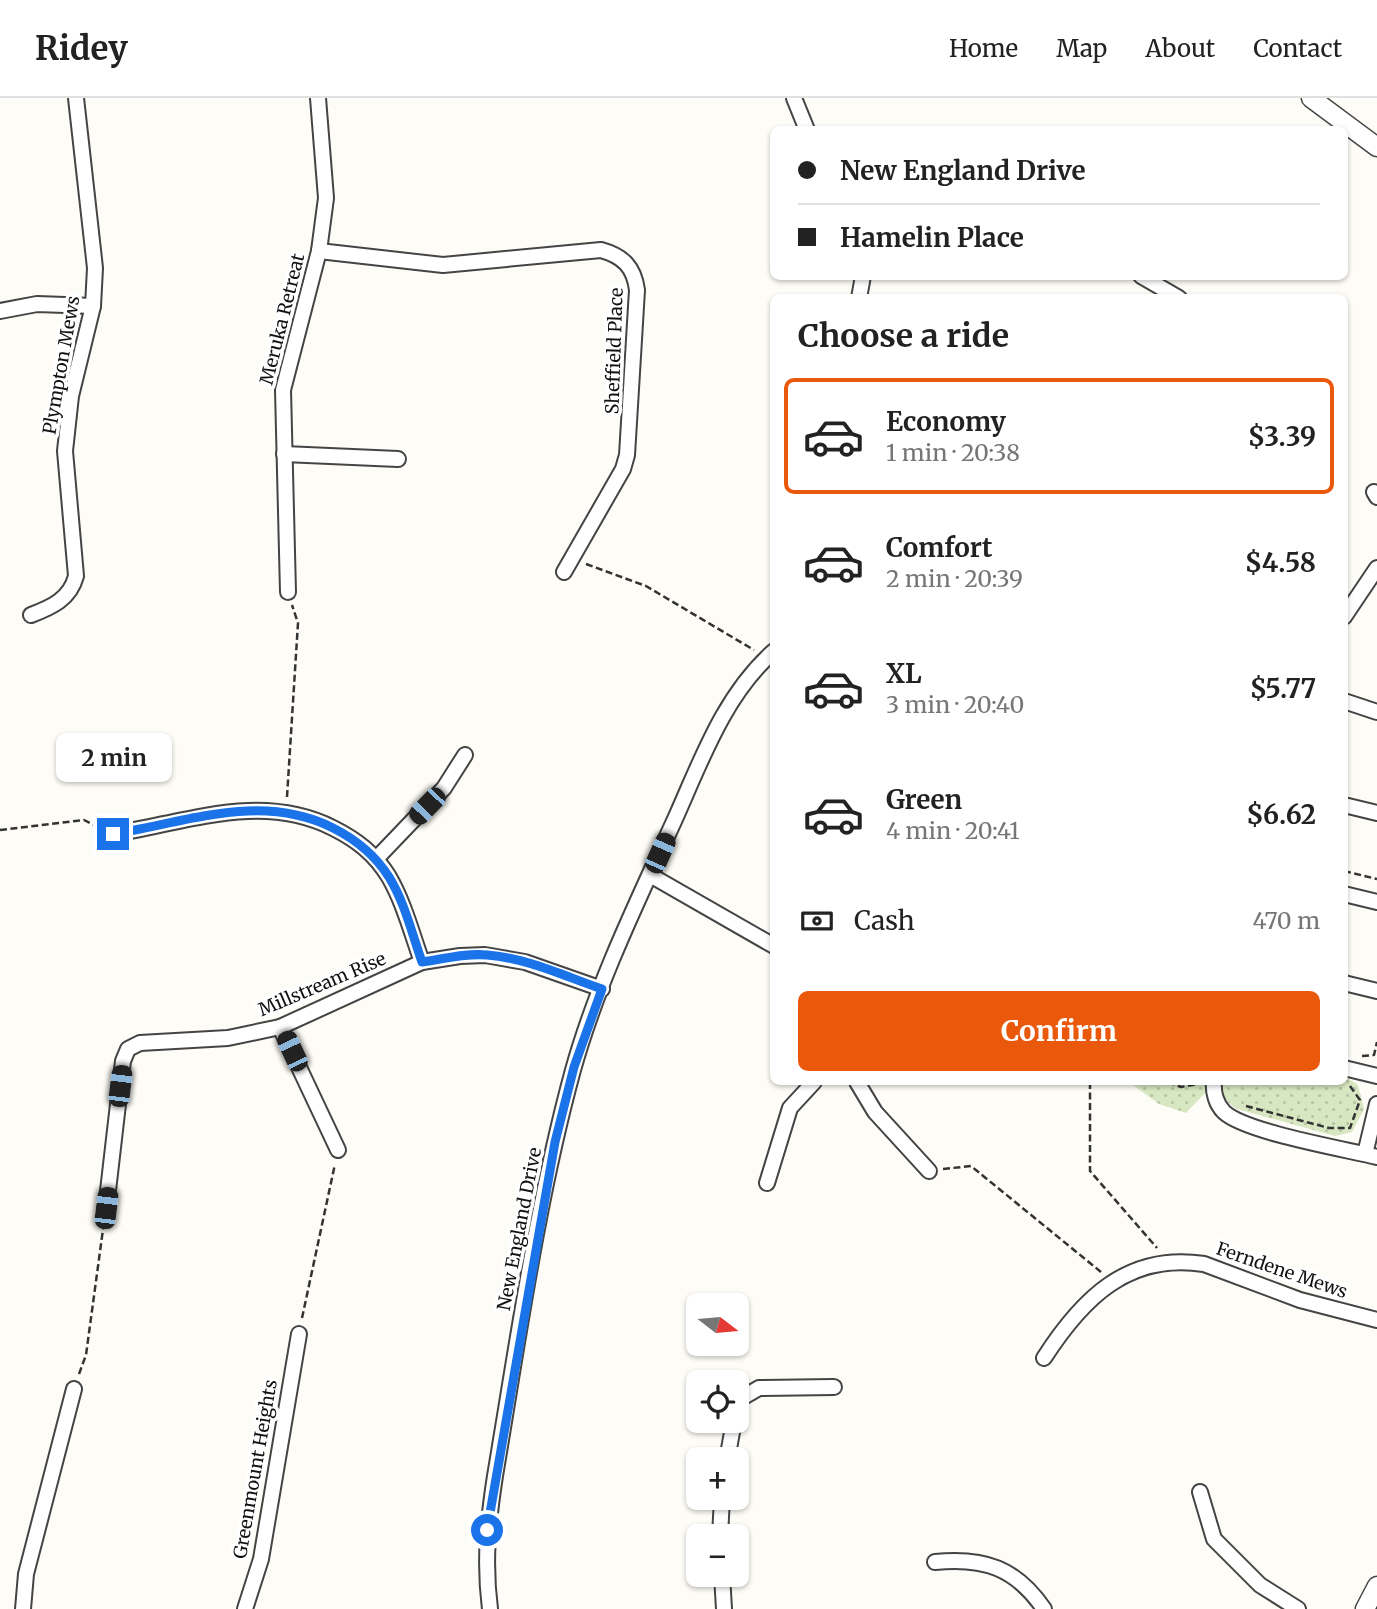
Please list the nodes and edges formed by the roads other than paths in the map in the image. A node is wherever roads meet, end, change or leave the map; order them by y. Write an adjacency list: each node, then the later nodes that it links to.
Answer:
1 (76, 98): 11 (street, Plympton Mews)
2 (318, 98): 8 (street, Meruka Retreat)
3 (794, 98): 5 (street)
4 (1326, 100): 6 (street); 7 (street)
5 (805, 126)
6 (1377, 134)
7 (1377, 147)
8 (319, 251): 13 (street, Meruka Retreat); 16 (street, Sheffield Place)
9 (1147, 280): 10 (street)
10 (1172, 294)
11 (93, 306): 12 (street); 19 (street, Plympton Mews)
12 (0, 311)
13 (284, 454): 14 (street); 17 (street, Meruka Retreat)
14 (398, 458)
15 (1377, 568): 18 (street)
16 (564, 572)
17 (288, 592)
18 (1348, 611)
19 (31, 615)
20 (770, 654): 28 (street, New England Drive)
21 (1348, 702): 22 (street)
22 (1377, 712)
23 (464, 755): 27 (street)
24 (1348, 806): 25 (street)
25 (1377, 813)
26 (113, 834): 27 (street)
27 (376, 859): 32 (street)
28 (650, 875): 31 (street); 34 (street, New England Drive)
29 (1348, 895): 30 (street)
30 (1377, 902)
31 (770, 943)
32 (422, 962): 34 (street, Millstream Rise); 36 (street, Millstream Rise)
33 (1348, 984): 35 (street)
34 (602, 989): 60 (street, New England Drive)
35 (1377, 991)
36 (280, 1027): 43 (street); 47 (street, Millstream Rise)
37 (1348, 1069): 38 (street)
38 (1377, 1076)
39 (811, 1085): 46 (street)
40 (859, 1085): 45 (street)
41 (1209, 1085): 44 (street)
42 (1377, 1104): 44 (street)
43 (338, 1150)
44 (1371, 1155)
45 (929, 1171)
46 (768, 1183)
47 (106, 1208)
48 (1377, 1320): 50 (street, Ferndene Mews)
49 (299, 1334): 59 (street, Greenmount Heights)
50 (1044, 1358)
51 (834, 1387): 53 (street)
52 (74, 1389): 58 (street)
53 (749, 1394)
54 (1200, 1492): 63 (street)
55 (935, 1562): 62 (street)
56 (1377, 1586): 64 (street)
57 (723, 1587): 61 (street)
58 (23, 1609)
59 (245, 1609)
60 (490, 1609)
61 (724, 1609)
62 (1044, 1609)
63 (1298, 1609)
64 (1365, 1609)

